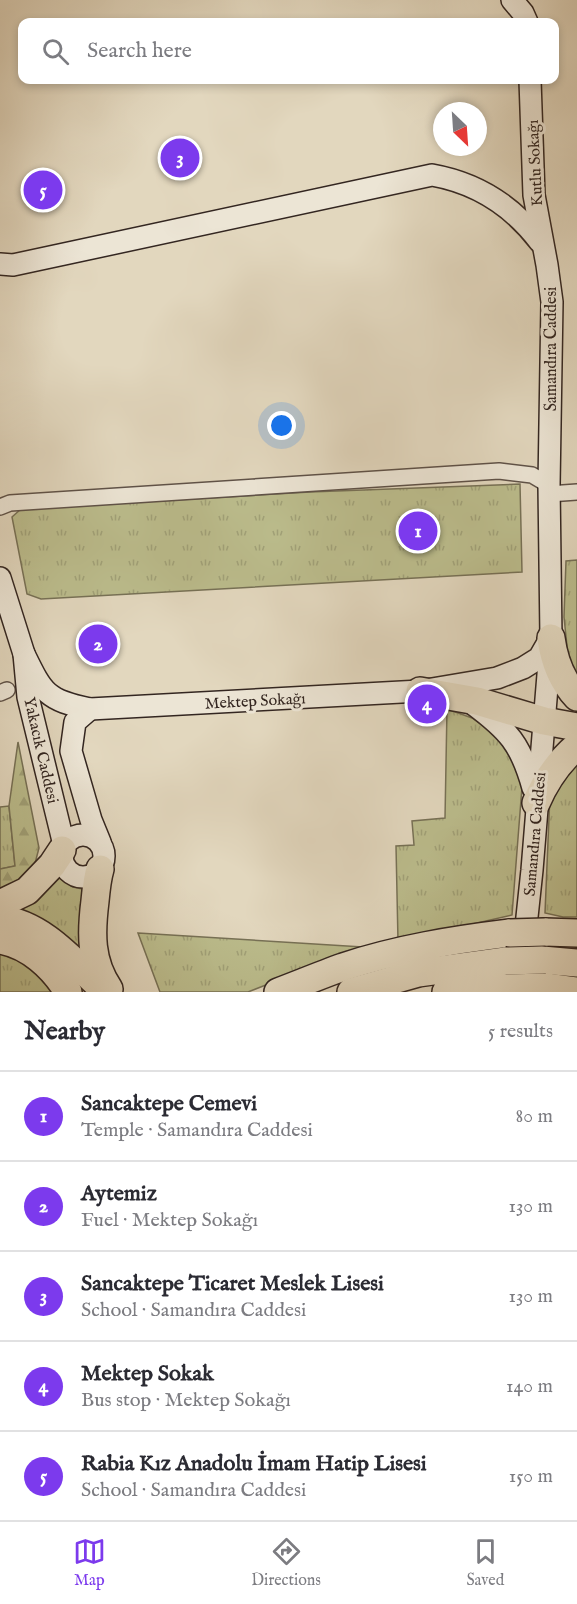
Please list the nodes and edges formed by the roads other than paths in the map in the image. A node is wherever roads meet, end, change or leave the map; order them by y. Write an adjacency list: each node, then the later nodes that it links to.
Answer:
1 (512, 0): 2 (main road)
2 (525, 18)
3 (531, 84): 4 (main road, Kutlu Sokağı)
4 (543, 245): 5 (main road); 6 (main road, Samandıra Caddesi)
5 (4, 270)
6 (549, 490): 7 (street); 8 (street); 10 (main road, Samandıra Caddesi)
7 (577, 492)
8 (0, 507)
9 (0, 578): 11 (main road, Yakacık Caddesi)
10 (551, 638): 12 (main road, Mektep Sokağı); 13 (highway); 16 (main road, Samandıra Caddesi)
11 (24, 654): 15 (main road, Yakacık Caddesi); 20 (main road, Yakacık Caddesi)
12 (420, 691): 14 (highway); 15 (main road, Mektep Sokağı)
13 (577, 697)
14 (467, 699): 16 (highway); 19 (main road)
15 (90, 709): 21 (main road, Yakacık Caddesi)
16 (544, 721): 17 (highway); 19 (main road, Samandıra Caddesi)
17 (577, 727)
18 (577, 746): 19 (highway)
19 (536, 803): 28 (main road, Samandıra Caddesi)
20 (63, 847): 21 (main road); 21 (main road, Yakacık Caddesi); 22 (highway)
21 (100, 855): 32 (highway)
22 (0, 904)
23 (0, 919): 31 (highway)
24 (577, 933): 27 (highway, bridge)
25 (0, 940): 30 (highway)
26 (577, 963): 27 (highway, bridge)
27 (347, 980): 33 (highway); 34 (highway)
28 (507, 991): 29 (highway, bridge); 35 (highway)
29 (577, 991)
30 (68, 992)
31 (106, 992)
32 (111, 992)
33 (278, 992)
34 (291, 992)
35 (446, 992)

